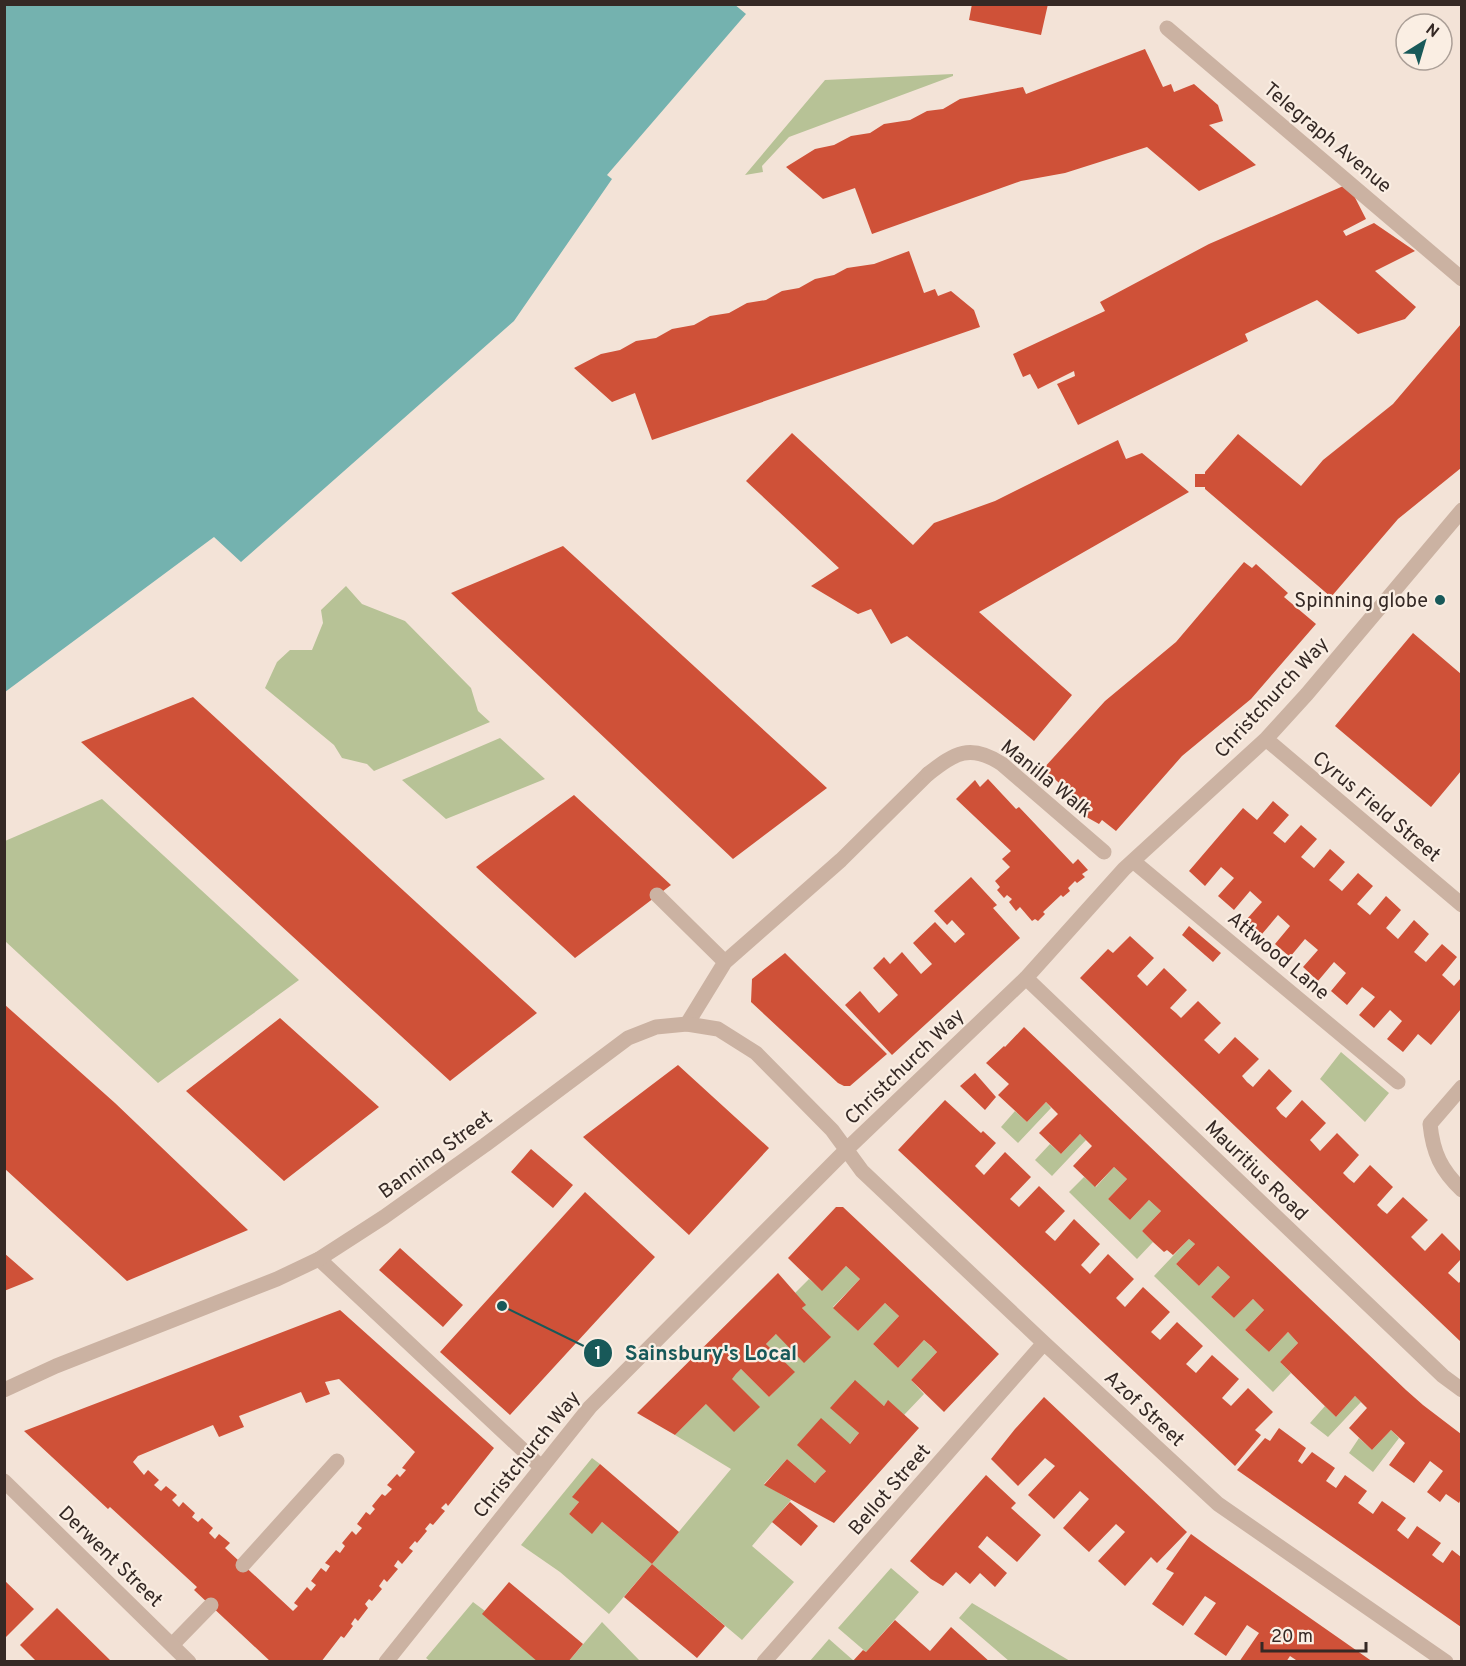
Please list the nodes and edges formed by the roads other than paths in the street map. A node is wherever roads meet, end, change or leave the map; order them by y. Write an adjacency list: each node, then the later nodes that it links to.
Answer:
1 (1167, 28): 2 (street, Telegraph Avenue)
2 (1461, 279)
3 (1461, 510): 4 (street, Christchurch Way)
4 (1266, 739): 6 (street, Christchurch Way); 8 (street, Cyrus Field Street)
5 (1104, 852): 9 (street, Manilla Walk)
6 (1133, 861): 10 (street, Christchurch Way); 12 (street, Attwood Lane)
7 (657, 895): 9 (street)
8 (1461, 905)
9 (725, 962): 11 (street, Manilla Walk)
10 (1026, 978): 14 (street, Christchurch Way); 19 (street, Mauritius Road)
11 (687, 1024): 14 (street, Banning Street); 16 (street, Banning Street)
12 (1398, 1082)
13 (1461, 1087): 15 (street)
14 (846, 1150): 17 (street, Azof Street); 21 (street, Christchurch Way)
15 (1461, 1190)
16 (319, 1259): 18 (street, Banning Street); 21 (street)
17 (1044, 1344): 28 (street, Bellot Street); 29 (street, Azof Street)
18 (4, 1390)
19 (1461, 1390)
20 (337, 1461): 23 (street)
21 (541, 1467): 27 (street, Christchurch Way)
22 (4, 1481): 25 (street, Derwent Street)
23 (243, 1565)
24 (210, 1605): 25 (street)
25 (172, 1645): 26 (street, Derwent Street)
26 (189, 1662)
27 (386, 1662)
28 (764, 1662)
29 (1446, 1662)

